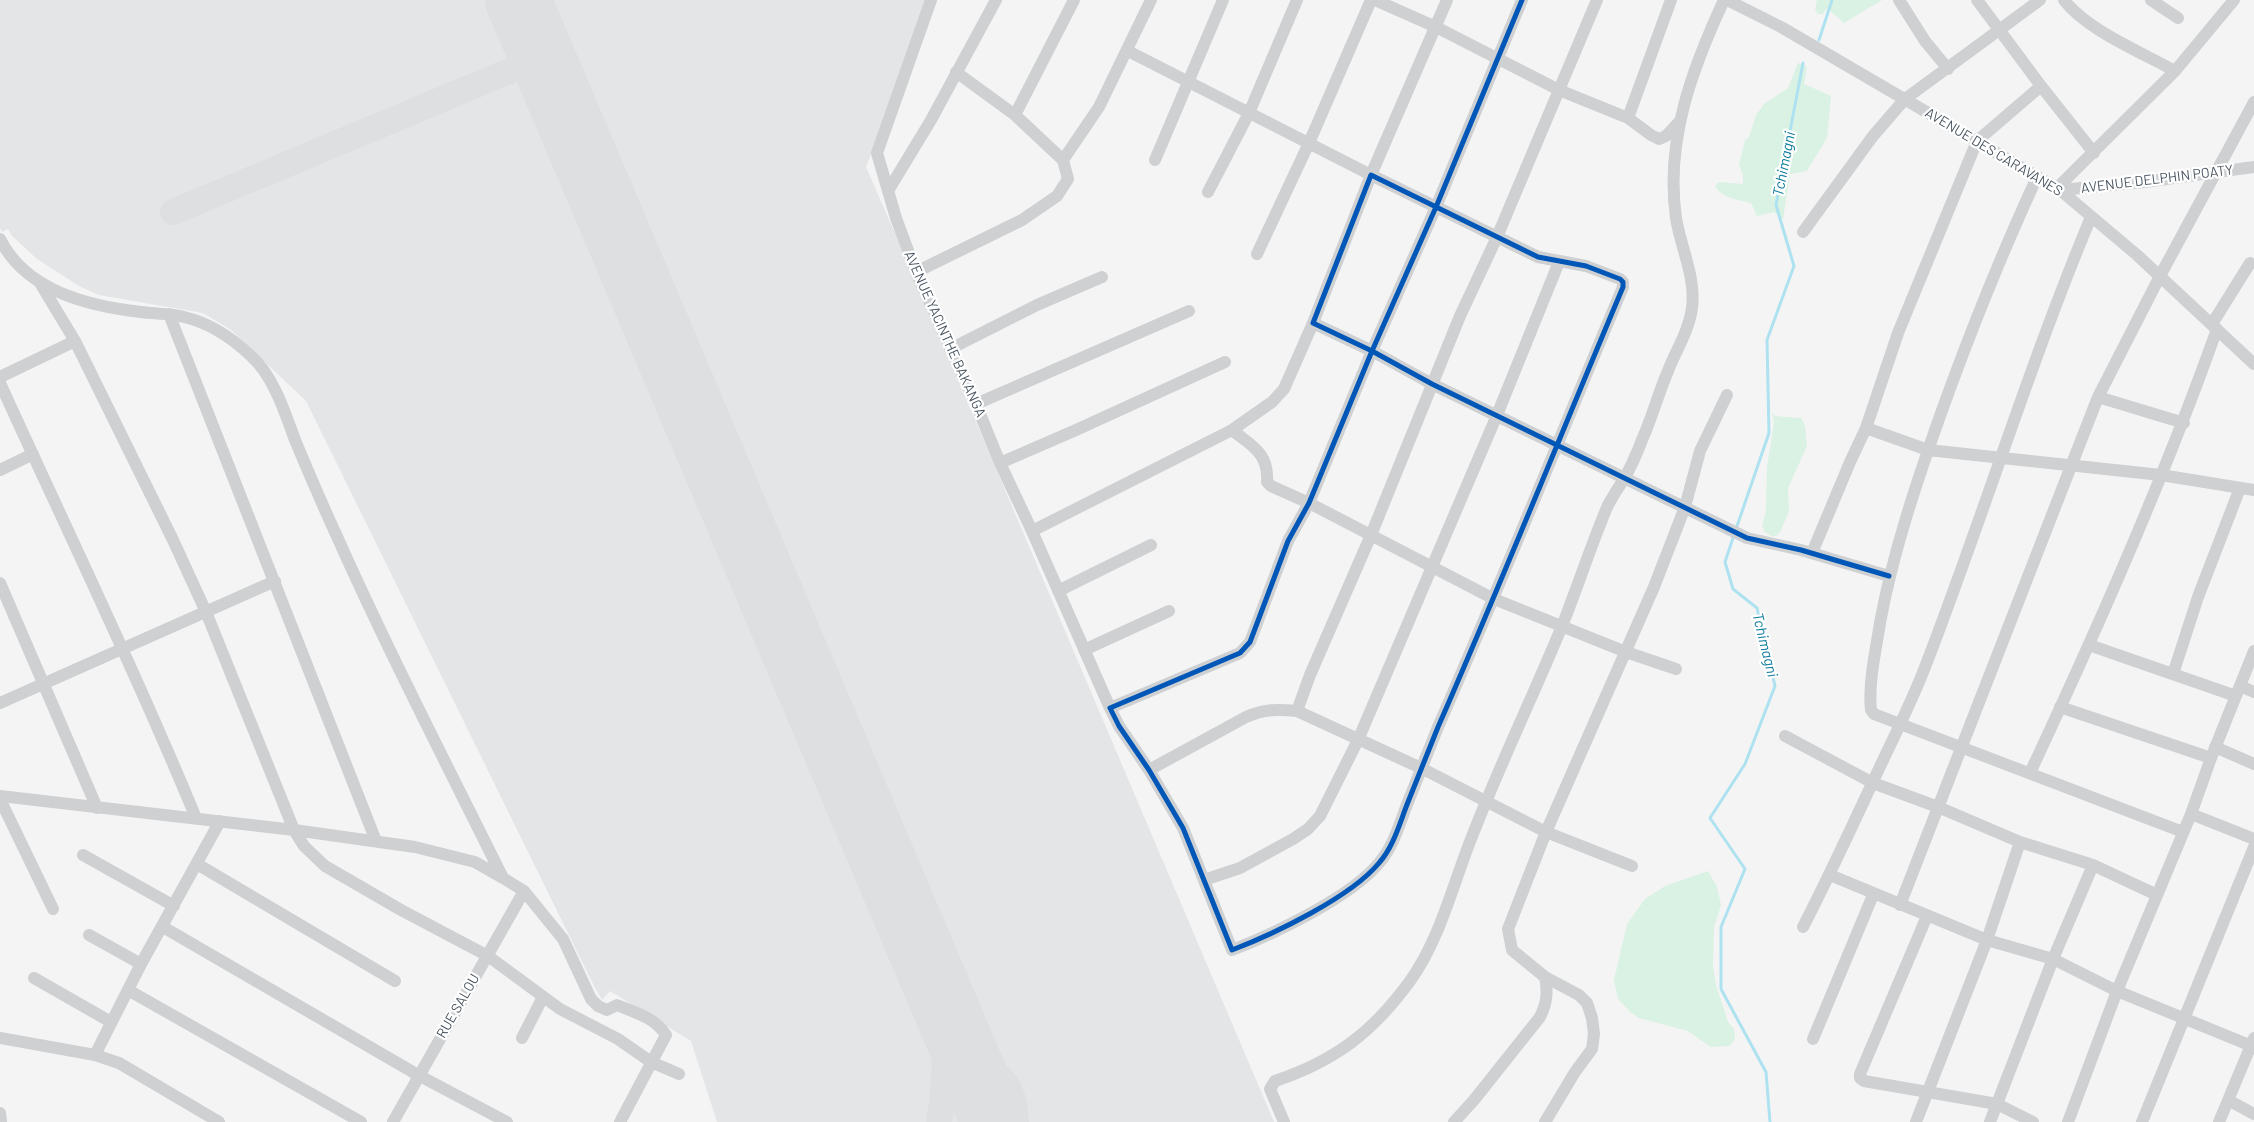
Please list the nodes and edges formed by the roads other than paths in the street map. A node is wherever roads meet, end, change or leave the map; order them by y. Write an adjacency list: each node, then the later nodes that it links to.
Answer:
1 (931, 0): 47 (street, AVENUE YACINTHE BAKANGA)
2 (996, 0): 27 (street)
3 (1074, 0): 34 (street)
4 (1151, 0): 23 (street)
5 (1223, 0): 28 (street)
6 (1297, 0): 33 (street)
7 (1371, 0): 38 (street)
8 (1375, 0): 21 (street)
9 (1447, 0): 21 (street)
10 (1522, 0): 24 (street)
11 (1597, 0): 30 (street)
12 (1672, 0): 35 (street)
13 (1725, 0): 31 (street, AVENUE DES CARAVANES); 36 (street)
14 (1899, 0): 25 (street)
15 (1977, 0): 22 (street)
16 (2040, 0): 22 (street)
17 (2064, 0): 26 (street)
18 (2234, 0): 26 (street)
19 (2154, 1): 20 (street)
20 (2178, 18)
21 (1436, 27): 24 (street); 44 (street)
22 (2000, 31): 25 (street); 29 (street)
23 (1128, 51): 28 (street); 40 (street)
24 (1497, 60): 30 (street); 49 (street)
25 (1948, 69): 31 (street)
26 (2175, 71): 39 (street)
27 (956, 72): 34 (street); 47 (street)
28 (1187, 82): 33 (street); 41 (street)
29 (2041, 86): 37 (street); 39 (street)
30 (1559, 90): 35 (street); 52 (street)
31 (1904, 100): 37 (street, AVENUE DES CARAVANES); 51 (street)
32 (2254, 102): 43 (street)
33 (1249, 113): 38 (street); 48 (street)
34 (1015, 115): 40 (street)
35 (1628, 118): 36 (street)
36 (1679, 122): 87 (street)
37 (1977, 141): 45 (street, AVENUE DES CARAVANES); 77 (street)
38 (1309, 143): 44 (street); 54 (street)
39 (2094, 153): 46 (street)
40 (1063, 160): 57 (street)
41 (1155, 160)
42 (2254, 167): 43 (street, AVENUE DELPHIN POATY)
43 (2216, 172): 46 (street, AVENUE DELPHIN POATY); 58 (street)
44 (1371, 175): 49 (street); 63 (street)
45 (2037, 177): 46 (street, AVENUE DES CARAVANES); 80 (street)
46 (2058, 189): 50 (street, AVENUE DES CARAVANES)
47 (888, 191): 57 (street, AVENUE YACINTHE BAKANGA)
48 (1208, 192)
49 (1436, 207): 52 (street); 67 (street)
50 (2091, 217): 58 (street, AVENUE DES CARAVANES); 82 (street)
51 (1804, 232)
52 (1497, 237): 55 (street); 70 (street)
53 (0, 240): 60 (street)
54 (1257, 254)
55 (1559, 262): 75 (street); 79 (street)
56 (2250, 263): 64 (street)
57 (916, 272): 66 (street, AVENUE YACINTHE BAKANGA)
58 (2160, 276): 64 (street, AVENUE DES CARAVANES); 73 (street)
59 (1102, 277): 66 (street)
60 (40, 283): 62 (street); 65 (street)
61 (1189, 311): 74 (street)
62 (169, 314): 98 (street); 148 (street)
63 (1313, 323): 67 (street); 78 (street)
64 (2214, 327): 69 (street, AVENUE DES CARAVANES); 76 (street)
65 (75, 341): 71 (street); 103 (street)
66 (950, 349): 74 (street, AVENUE YACINTHE BAKANGA)
67 (1372, 351): 70 (street); 90 (street)
68 (1225, 362): 83 (street)
69 (2254, 364)
70 (1432, 384): 75 (street); 93 (street)
71 (1, 385): 81 (street)
72 (1727, 395): 91 (street)
73 (2098, 397): 76 (street); 84 (street)
74 (976, 404): 83 (street, AVENUE YACINTHE BAKANGA)
75 (1497, 415): 79 (street); 96 (street)
76 (2184, 423): 86 (street)
77 (1866, 428): 80 (street); 95 (street)
78 (1232, 430): 90 (street); 92 (street)
79 (1556, 445): 87 (street); 101 (street)
80 (1928, 450): 82 (street); 97 (street)
81 (33, 454): 85 (street); 106 (street)
82 (2003, 457): 84 (street); 119 (street)
83 (1000, 463): 92 (street, AVENUE YACINTHE BAKANGA)
84 (2073, 465): 86 (street); 122 (street)
85 (0, 470)
86 (2161, 475): 88 (street); 105 (street)
87 (1625, 478): 91 (street); 104 (street)
88 (2240, 488): 89 (street); 111 (street)
89 (2254, 490)
90 (1309, 503): 93 (street); 117 (street)
91 (1685, 507): 95 (street); 108 (street)
92 (1032, 531): 100 (street, AVENUE YACINTHE BAKANGA)
93 (1371, 535): 96 (street); 118 (street)
94 (1151, 545): 100 (street)
95 (1812, 553): 97 (street)
96 (1431, 567): 101 (street); 121 (street)
97 (1889, 576): 119 (street)
98 (275, 582): 103 (street); 140 (street)
99 (0, 583): 112 (street)
100 (1058, 591): 107 (street, AVENUE YACINTHE BAKANGA)
101 (1494, 599): 104 (street); 125 (street)
102 (1169, 611): 107 (street)
103 (206, 612): 106 (street); 136 (street)
104 (1561, 627): 108 (street); 130 (street)
105 (2089, 645): 111 (street); 116 (street)
106 (123, 648): 112 (street); 134 (street)
107 (1084, 650): 117 (street, AVENUE YACINTHE BAKANGA)
108 (1626, 652): 110 (street); 137 (street)
109 (2254, 652): 113 (street)
110 (1676, 670)
111 (2173, 674): 113 (street)
112 (43, 683): 115 (street); 132 (street)
113 (2238, 691): 114 (street); 123 (street)
114 (2254, 692)
115 (0, 703)
116 (2060, 707): 123 (street); 127 (street)
117 (1110, 708): 126 (street, AVENUE YACINTHE BAKANGA)
118 (1297, 711): 121 (street); 126 (street)
119 (1901, 724): 122 (street); 128 (street)
120 (1785, 736): 128 (street)
121 (1358, 740): 125 (street); 149 (street)
122 (1962, 747): 127 (street); 131 (street)
123 (2213, 753): 124 (street); 133 (street)
124 (2254, 764)
125 (1421, 768): 130 (street); 149 (street)
126 (1149, 770): 149 (street)
127 (2030, 773): 138 (street)
128 (1873, 783): 131 (street); 147 (street)
129 (0, 798): 132 (street); 155 (street)
130 (1487, 800): 137 (street); 192 (street)
131 (1938, 807): 141 (street); 153 (street)
132 (97, 808): 134 (street)
133 (2191, 814): 138 (street); 139 (street)
134 (196, 818): 135 (street)
135 (220, 822): 136 (street); 144 (street)
136 (294, 830): 140 (street); 161 (street)
137 (1546, 832): 146 (street); 164 (street)
138 (2183, 832): 152 (street)
139 (2254, 839)
140 (376, 841): 148 (street)
141 (2020, 842): 145 (street); 160 (street)
142 (2254, 847): 170 (street)
143 (83, 855): 154 (street)
144 (197, 864): 154 (street); 166 (street)
145 (2093, 865): 152 (street); 162 (street)
146 (1632, 866)
147 (1830, 875): 151 (street); 158 (street)
148 (503, 878): 150 (street)
149 (1204, 880)
150 (524, 891): 161 (street, RUE SALOU); 177 (street)
151 (1873, 895): 153 (street); 174 (street)
152 (2157, 895): 168 (street)
153 (1900, 905): 156 (street)
154 (174, 906): 157 (street)
155 (53, 909)
156 (1927, 916): 160 (street); 180 (street)
157 (163, 927): 163 (street); 178 (street)
158 (1803, 927)
159 (89, 934): 163 (street)
160 (1987, 940): 162 (street); 180 (street)
161 (488, 956): 169 (street); 178 (street, RUE SALOU)
162 (2053, 959): 168 (street); 182 (street)
163 (141, 964): 167 (street)
164 (1545, 977): 193 (street); 194 (street)
165 (34, 978): 171 (street)
166 (395, 981)
167 (128, 990): 171 (street); 188 (street)
168 (2117, 991): 170 (street); 198 (street)
169 (543, 997): 173 (street); 177 (street)
170 (2185, 1019): 175 (street); 199 (street)
171 (111, 1022): 176 (street)
172 (0, 1038): 176 (street)
173 (522, 1038)
174 (1813, 1039)
175 (2253, 1044): 181 (street)
176 (95, 1055): 185 (street)
177 (650, 1062): 179 (street); 191 (street)
178 (418, 1074): 189 (street, RUE SALOU); 190 (street)
179 (679, 1074)
180 (1928, 1094): 182 (street); 195 (street)
181 (2228, 1100): 184 (street); 200 (street)
182 (1996, 1104): 196 (street); 197 (street)
183 (0, 1113): 186 (street)
184 (2254, 1114)
185 (204, 1118): 187 (street)
186 (1, 1122)
187 (219, 1122)
188 (361, 1122)
189 (393, 1122)
190 (507, 1122)
191 (620, 1122)
192 (1284, 1122)
193 (1454, 1122)
194 (1545, 1122)
195 (1916, 1122)
196 (1990, 1122)
197 (2033, 1122)
198 (2068, 1122)
199 (2142, 1122)
200 (2219, 1122)

